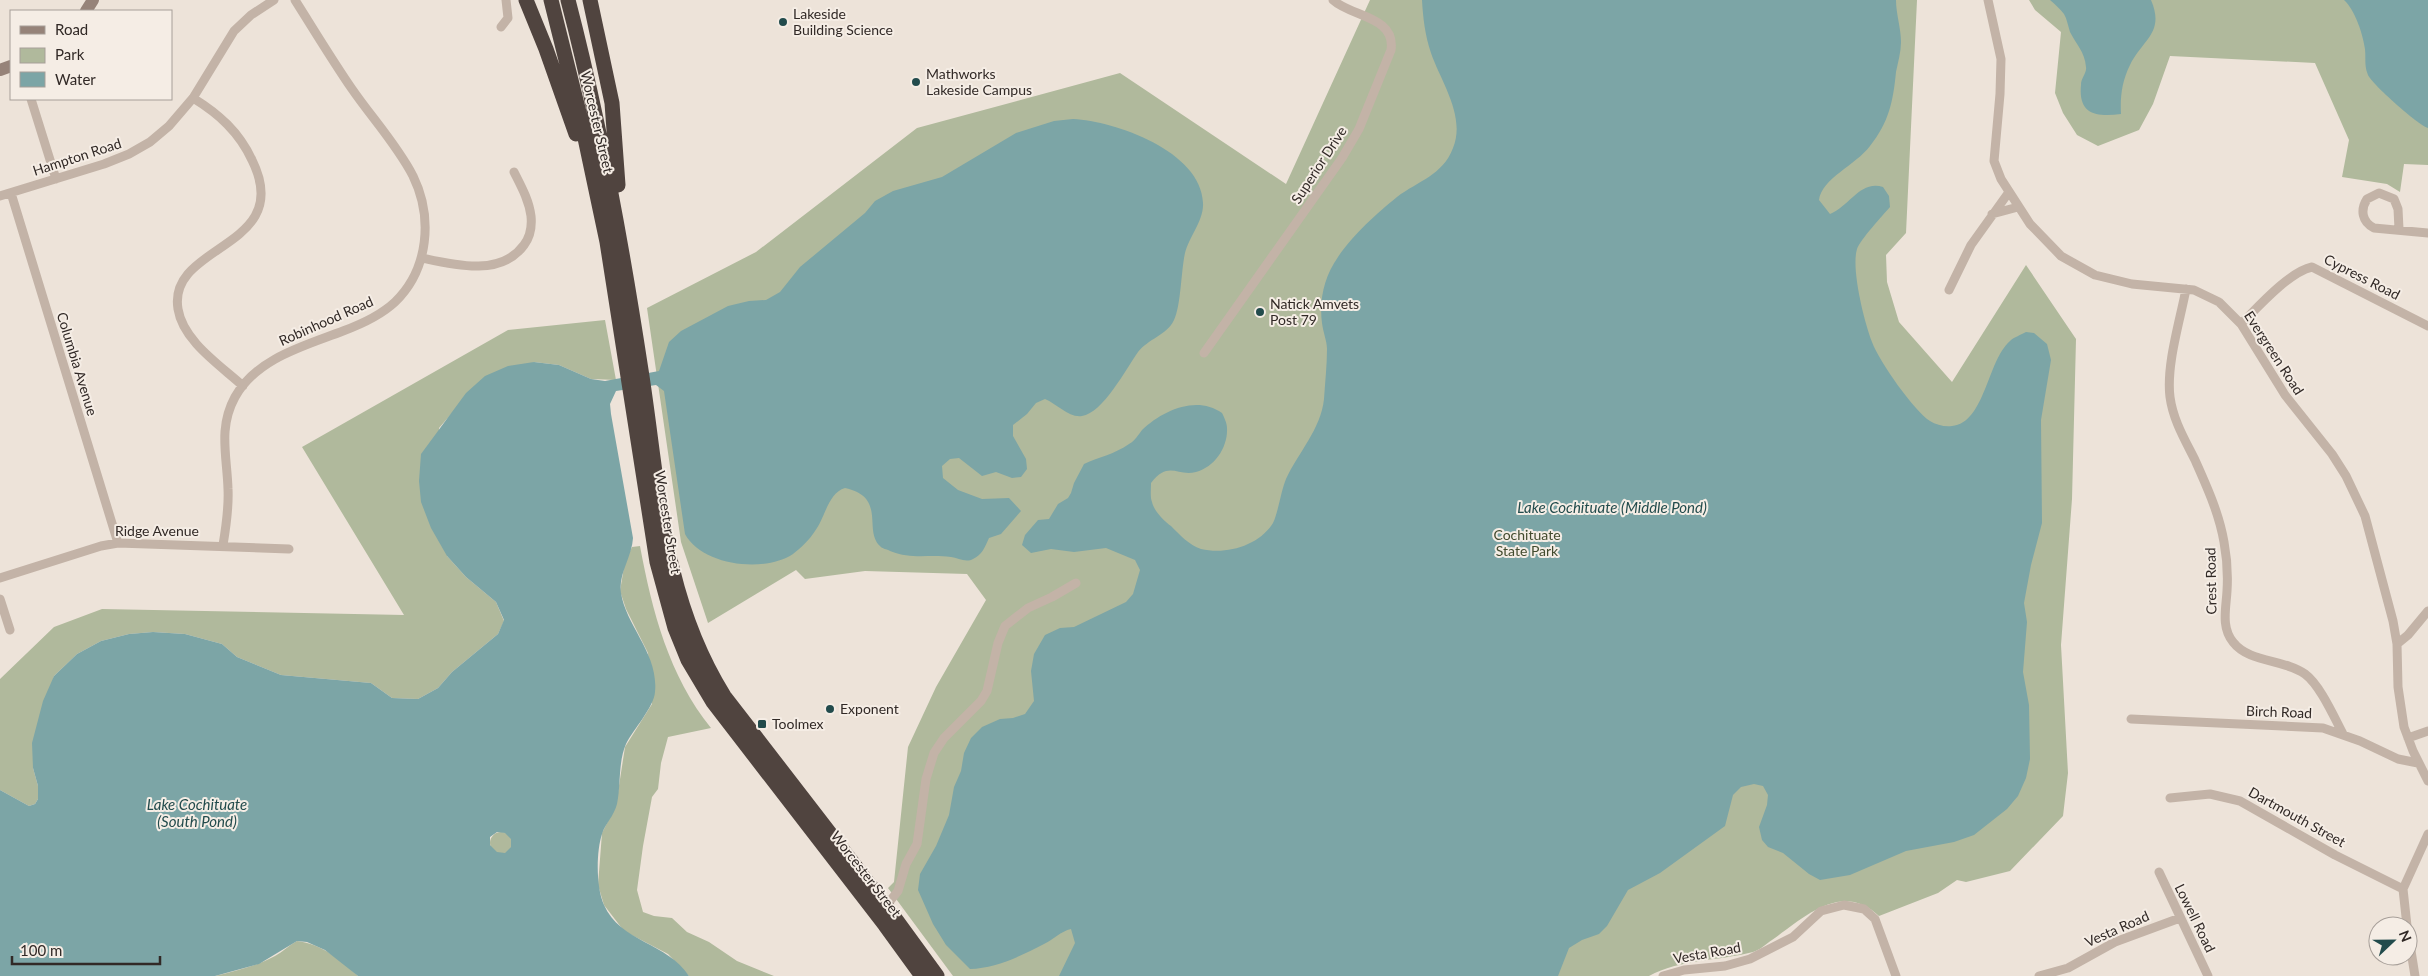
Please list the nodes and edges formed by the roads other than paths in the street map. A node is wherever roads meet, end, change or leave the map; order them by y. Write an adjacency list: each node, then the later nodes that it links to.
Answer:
1 (274, 0): 11 (street, Hampton Road)
2 (295, 0): 23 (street, Robinhood Road)
3 (506, 0): 10 (street)
4 (526, 0): 18 (highway)
5 (551, 0): 18 (highway, Worcester Street)
6 (568, 0): 24 (highway, Worcester Street)
7 (590, 0): 24 (highway)
8 (1333, 0): 29 (street, Superior Drive)
9 (1988, 0): 15 (street, Evergreen Road)
10 (501, 28)
11 (193, 98): 14 (street, Hampton Road); 31 (street)
12 (30, 100): 14 (street)
13 (514, 172): 23 (street)
14 (56, 179): 16 (street, Hampton Road)
15 (2009, 192): 19 (street, Evergreen Road); 20 (street)
16 (11, 193): 17 (street, Hampton Road); 33 (street, Columbia Avenue)
17 (0, 196)
18 (599, 202): 30 (highway, Worcester Street)
19 (2018, 207): 20 (street); 25 (street, Evergreen Road)
20 (1992, 214): 26 (street)
21 (2399, 229): 21 (street); 22 (street)
22 (2428, 233)
23 (422, 258): 31 (street, Robinhood Road)
24 (624, 261): 30 (highway, Worcester Street)
25 (2186, 289): 27 (street, Evergreen Road); 44 (street, Crest Road)
26 (1949, 290)
27 (2241, 324): 28 (street, Cypress Road); 41 (street, Evergreen Road)
28 (2428, 326)
29 (1204, 354)
30 (635, 372): 32 (highway, Worcester Street)
31 (243, 386): 34 (street, Robinhood Road)
32 (639, 396): 52 (highway, Worcester Street); 55 (highway, Worcester Street)
33 (118, 543): 34 (street, Ridge Avenue); 36 (street, Ridge Avenue)
34 (223, 545): 35 (street, Ridge Avenue)
35 (289, 549)
36 (0, 578)
37 (1076, 582): 52 (street)
38 (0, 599): 40 (street)
39 (2428, 611): 41 (street)
40 (10, 630)
41 (2397, 644): 45 (street, Evergreen Road)
42 (2131, 719): 44 (street, Birch Road)
43 (2428, 731): 45 (street)
44 (2344, 734): 46 (street, Birch Road)
45 (2408, 738): 46 (street, Evergreen Road)
46 (2418, 763): 47 (street, Evergreen Road)
47 (2428, 780)
48 (2170, 798): 51 (street, Dartmouth Street)
49 (2428, 834): 51 (street)
50 (2159, 872): 54 (street, Lowell Road)
51 (2403, 890): 53 (street)
52 (886, 906): 56 (highway, Worcester Street)
53 (2406, 916)
54 (2180, 918): 59 (street, Vesta Road); 60 (street, Lowell Road)
55 (922, 976)
56 (937, 976)
57 (1663, 976): 58 (street, Vesta Road)
58 (1896, 976)
59 (2039, 976)
60 (2208, 976)

